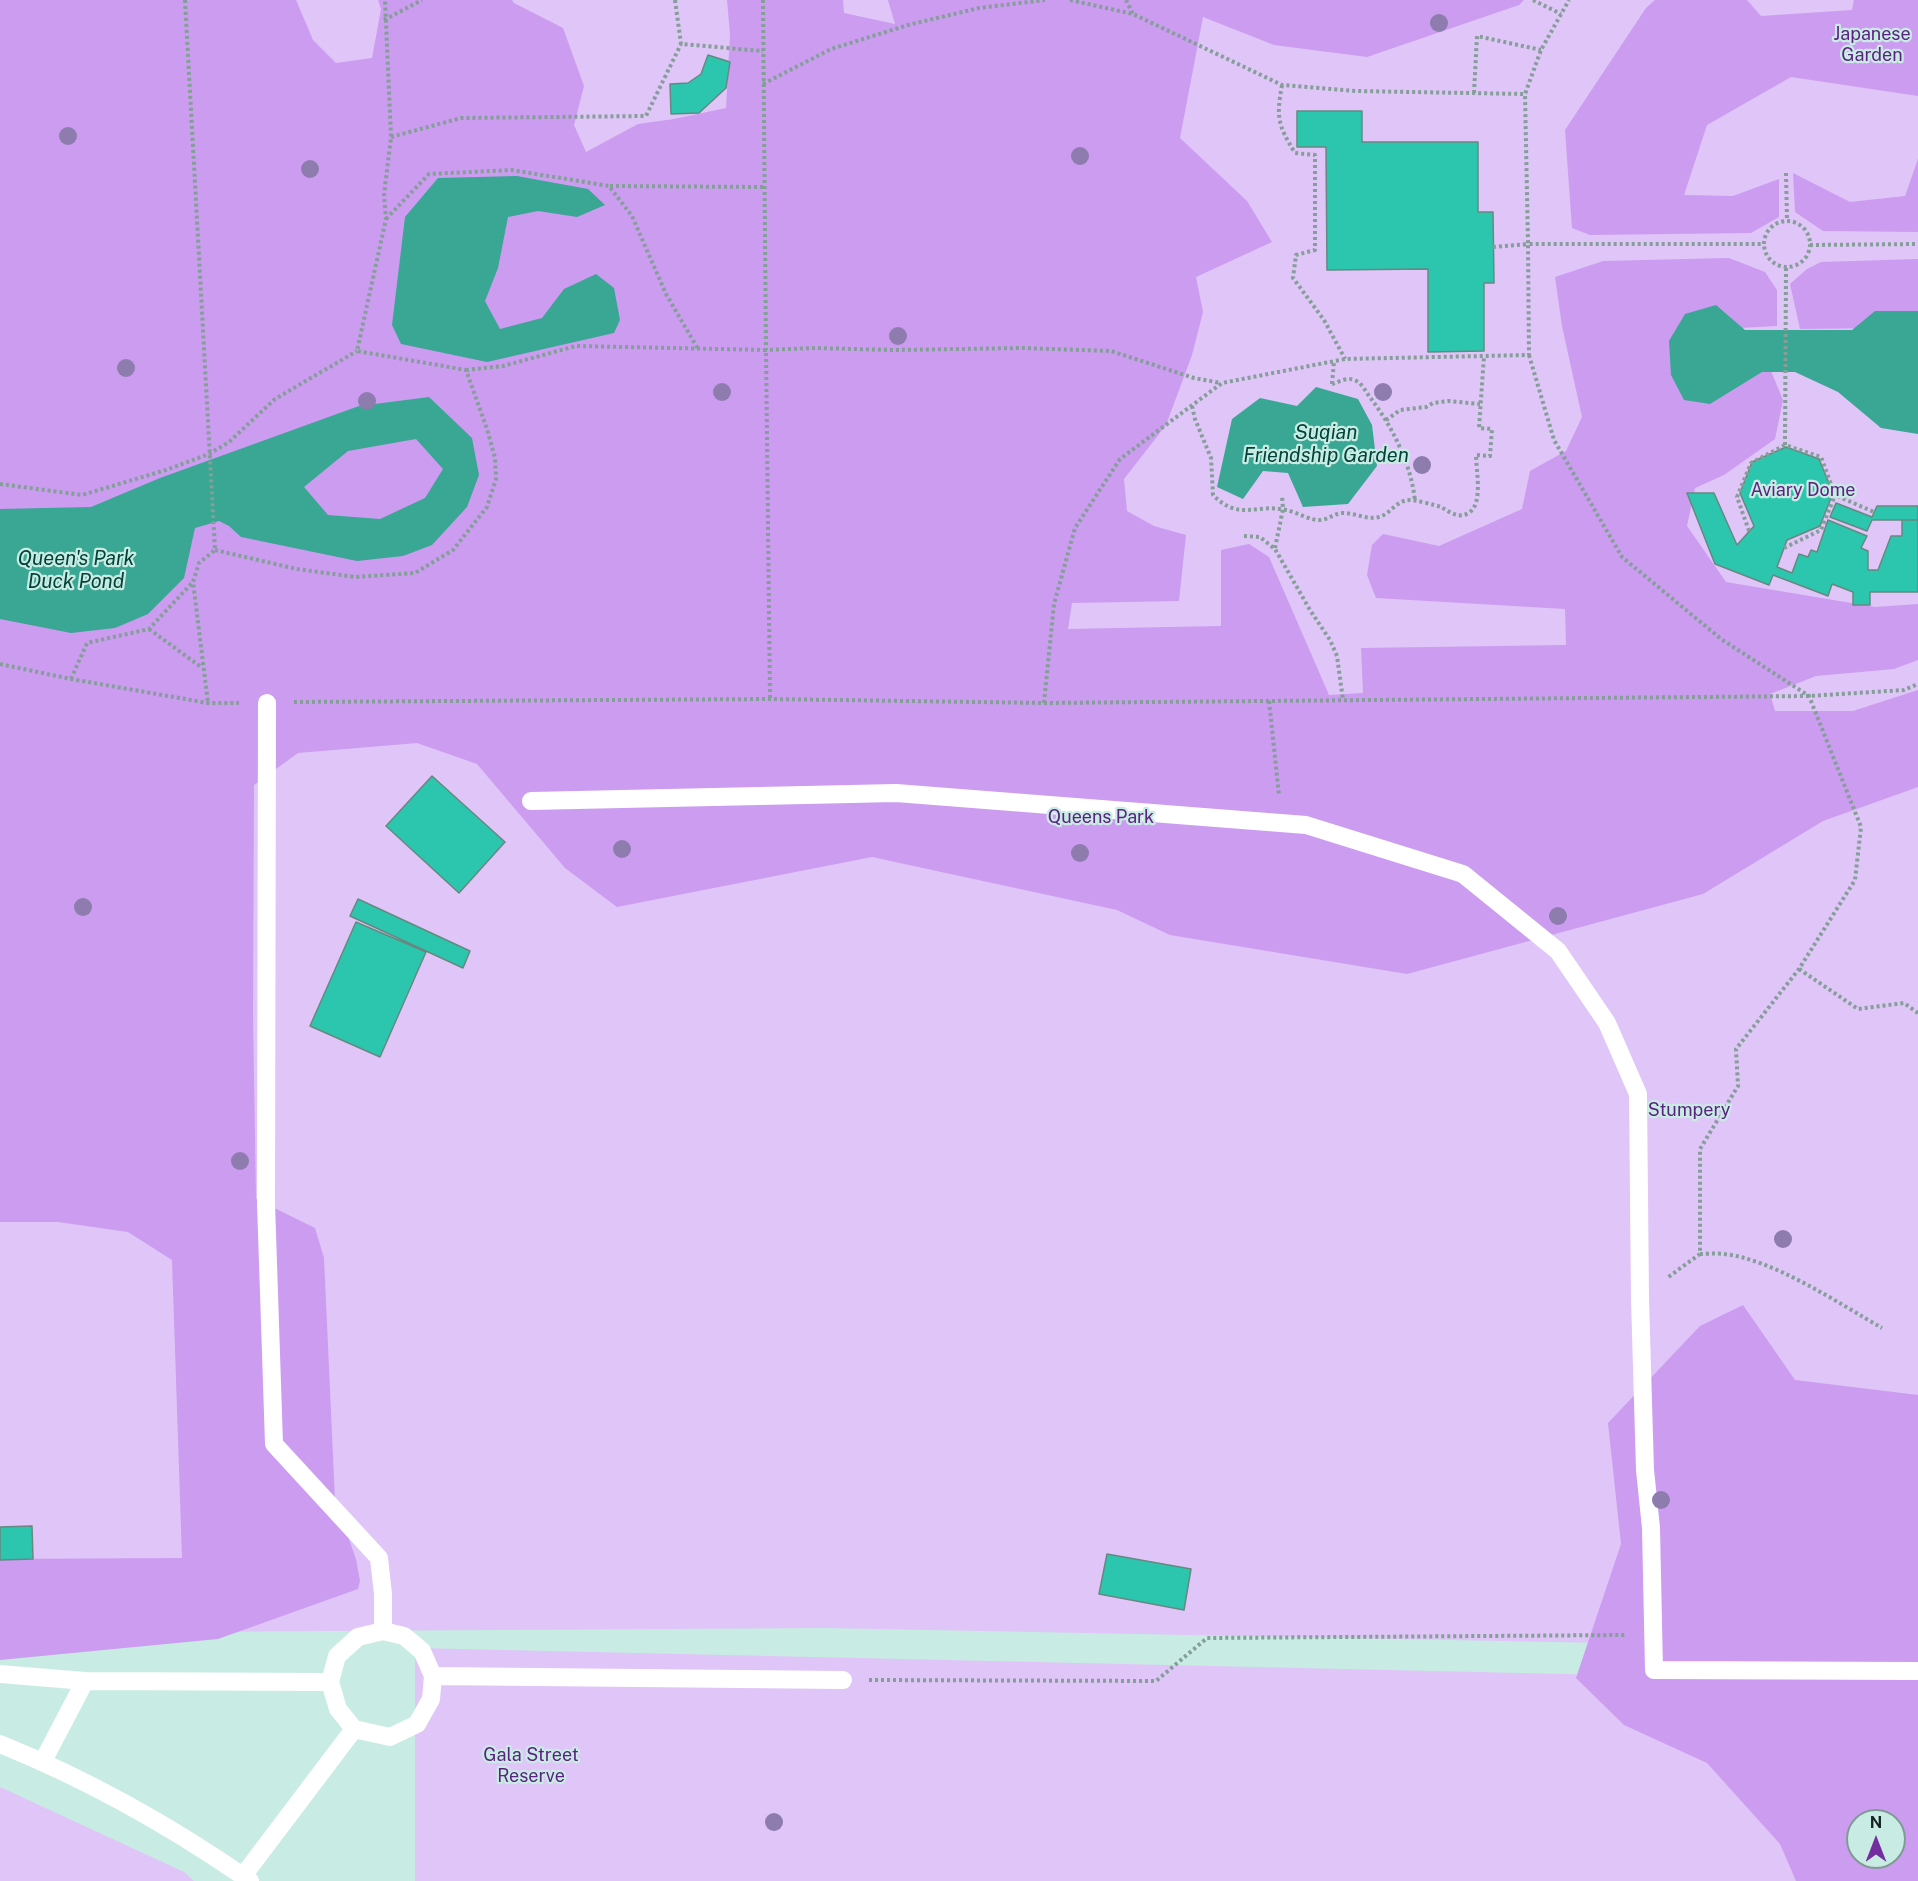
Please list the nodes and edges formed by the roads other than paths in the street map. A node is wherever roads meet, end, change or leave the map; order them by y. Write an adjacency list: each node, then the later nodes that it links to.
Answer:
1 (267, 702): 3 (lane)
2 (531, 801): 4 (lane)
3 (383, 1631): 6 (lane); 9 (lane)
4 (1918, 1671)
5 (0, 1674): 8 (lane)
6 (433, 1676): 7 (lane); 10 (lane)
7 (843, 1680)
8 (85, 1681): 9 (lane); 12 (lane)
9 (330, 1682): 10 (lane)
10 (354, 1729): 13 (lane)
11 (0, 1744): 12 (lane)
12 (43, 1761): 13 (lane)
13 (247, 1879)

